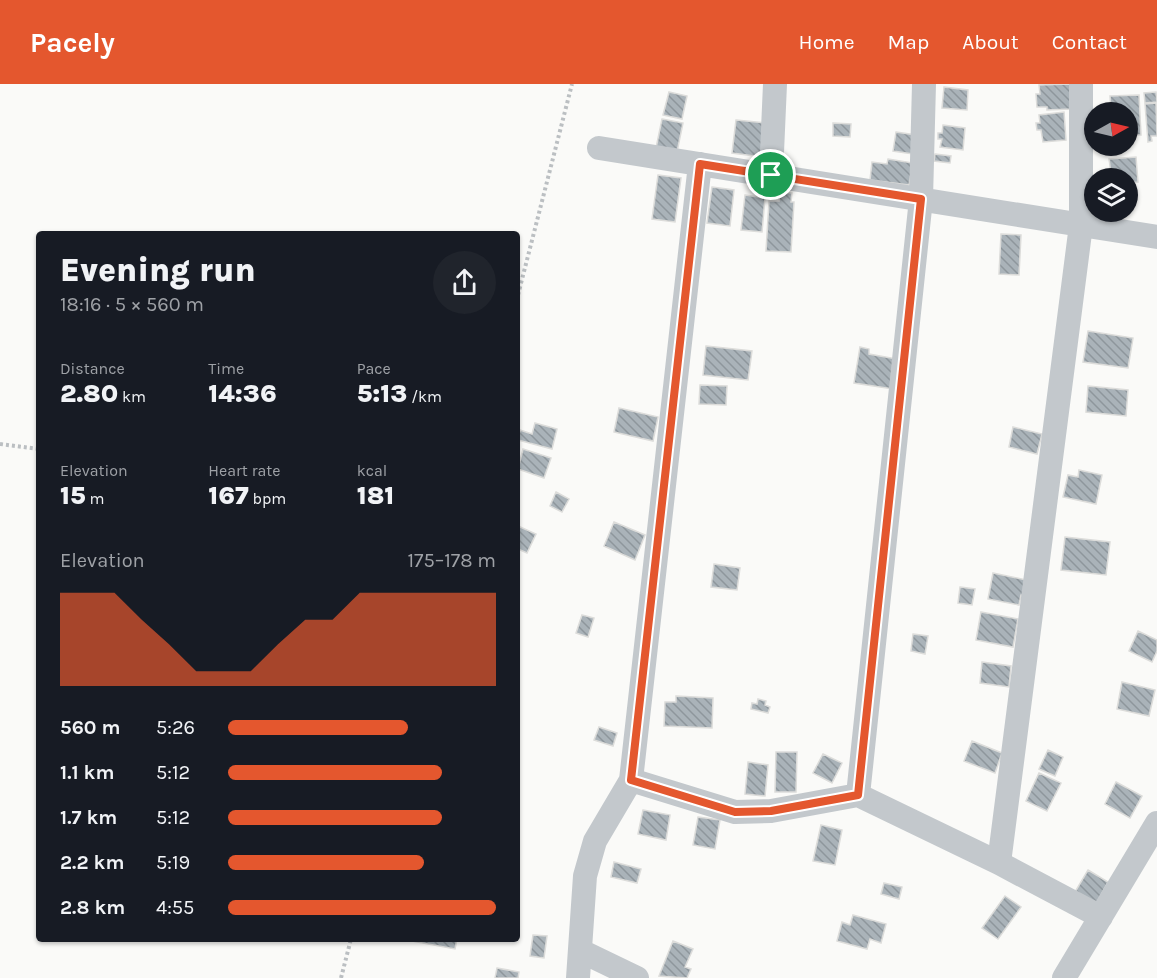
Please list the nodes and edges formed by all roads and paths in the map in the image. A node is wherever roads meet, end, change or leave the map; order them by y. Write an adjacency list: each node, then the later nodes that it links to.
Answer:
1 (572, 84): 11 (path)
2 (775, 84): 7 (street)
3 (924, 84): 8 (street)
4 (1081, 84): 9 (street)
5 (599, 148): 6 (street)
6 (700, 164): 7 (street); 14 (street)
7 (771, 175): 8 (street)
8 (921, 199): 9 (street); 15 (street)
9 (1081, 225): 10 (street); 17 (street)
10 (1157, 237)
11 (520, 287)
12 (0, 444): 13 (path)
13 (36, 449)
14 (631, 780): 15 (street); 20 (street)
15 (858, 795): 17 (street)
16 (1157, 823): 18 (street)
17 (999, 863): 18 (street)
18 (1101, 917): 24 (street)
19 (350, 942): 21 (path)
20 (581, 951): 22 (street); 23 (street)
21 (341, 978)
22 (578, 978)
23 (637, 978)
24 (1064, 978)

